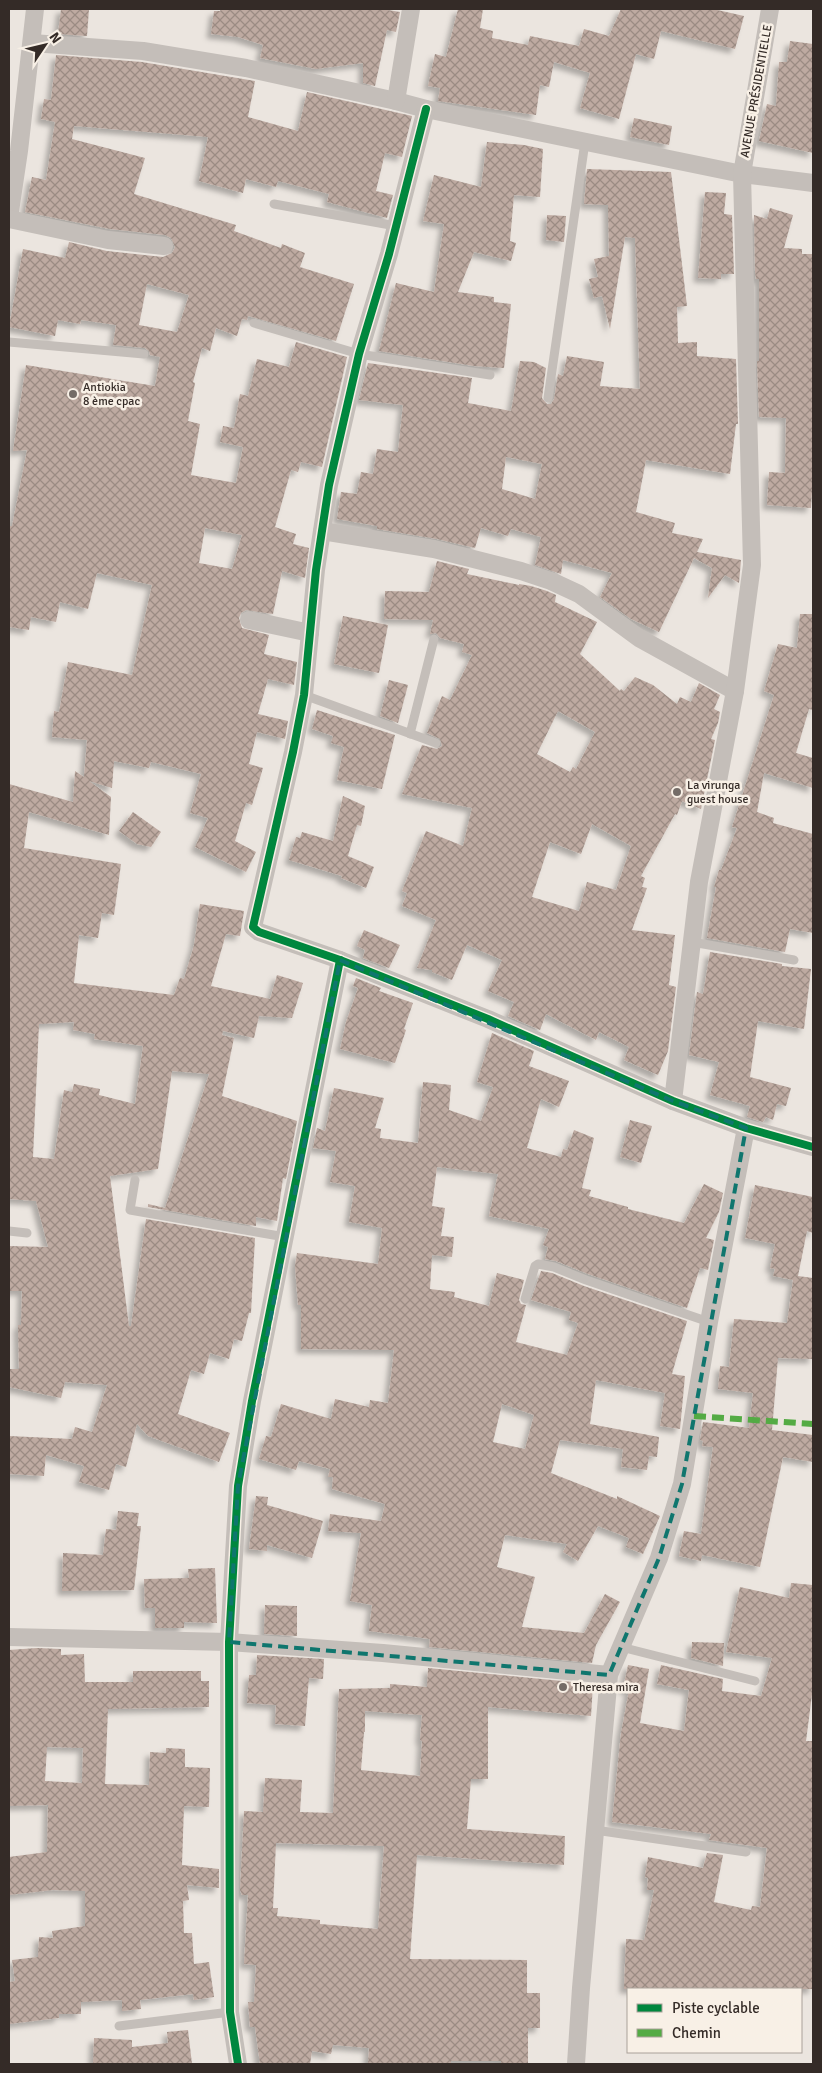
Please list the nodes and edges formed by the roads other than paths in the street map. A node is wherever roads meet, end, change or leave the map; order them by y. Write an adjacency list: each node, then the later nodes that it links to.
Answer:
1 (35, 9): 4 (street)
2 (411, 9): 5 (street)
3 (770, 9): 9 (street, AVENUE PRÉSIDENTIELLE)
4 (32, 43): 5 (street); 8 (street)
5 (396, 100): 6 (street)
6 (426, 109): 7 (street); 13 (street)
7 (584, 142): 9 (street); 20 (lane)
8 (14, 150): 12 (street)
9 (742, 174): 10 (street); 25 (street, AVENUE PRÉSIDENTIELLE)
10 (813, 183)
11 (274, 204): 13 (lane)
12 (9, 218): 14 (street)
13 (396, 226): 18 (street)
14 (164, 246)
15 (254, 323): 18 (lane)
16 (9, 342): 17 (lane)
17 (144, 354)
18 (359, 354): 19 (lane); 21 (street)
19 (490, 375)
20 (548, 398)
21 (322, 531): 23 (street); 25 (street)
22 (249, 620): 23 (street)
23 (310, 633): 26 (street)
24 (434, 639): 27 (lane)
25 (735, 691): 29 (street, AVENUE PRÉSIDENTIELLE)
26 (304, 695): 27 (lane); 30 (street)
27 (410, 734): 28 (lane)
28 (436, 743)
29 (692, 942): 31 (lane); 32 (street, AVENUE PRÉSIDENTIELLE)
30 (340, 960): 32 (street); 38 (street)
31 (794, 960)
32 (673, 1101): 33 (street)
33 (746, 1128): 34 (street); 40 (street)
34 (813, 1147)
35 (135, 1180): 38 (lane)
36 (9, 1231): 37 (lane)
37 (27, 1233)
38 (285, 1238): 42 (street)
39 (525, 1299): 40 (lane)
40 (710, 1322): 43 (street)
41 (9, 1637): 42 (street)
42 (228, 1642): 44 (street); 48 (street)
43 (621, 1647): 44 (street); 45 (lane)
44 (609, 1675): 46 (street)
45 (755, 1681)
46 (595, 1830): 47 (lane); 51 (street)
47 (746, 1852)
48 (230, 2012): 49 (lane); 50 (street)
49 (119, 2026)
50 (238, 2064)
51 (576, 2064)

